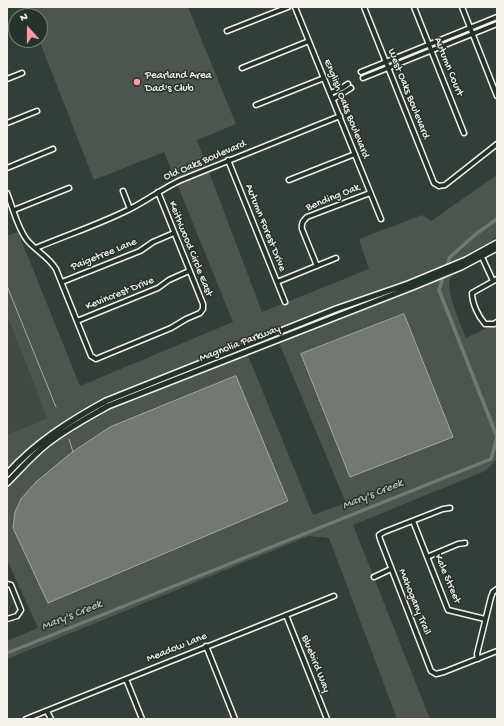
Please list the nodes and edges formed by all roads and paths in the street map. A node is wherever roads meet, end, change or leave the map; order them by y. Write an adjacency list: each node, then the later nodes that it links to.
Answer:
1 (288, 7): 9 (street)
2 (295, 7): 11 (street, English Oaks Boulevard)
3 (364, 7): 14 (street, West Oaks Boulevard)
4 (414, 7): 12 (street, Autumn Court)
5 (462, 7): 8 (street)
6 (497, 18): 8 (street)
7 (497, 24): 10 (street)
8 (470, 28): 10 (street); 12 (street)
9 (227, 31)
10 (472, 34): 13 (street); 25 (street)
11 (309, 41): 15 (street); 19 (street, English Oaks Boulevard)
12 (430, 45): 13 (street, Autumn Court); 14 (street)
13 (432, 50): 16 (street); 31 (street, Autumn Court)
14 (386, 62): 16 (street, West Oaks Boulevard); 17 (street)
15 (242, 68)
16 (388, 68): 20 (street); 32 (street, West Oaks Boulevard)
17 (361, 72)
18 (22, 73): 21 (street)
19 (324, 78): 24 (street, English Oaks Boulevard); 27 (street)
20 (363, 78)
21 (7, 79)
22 (348, 84): 24 (street)
23 (351, 88): 26 (street)
24 (331, 93): 26 (street, English Oaks Boulevard)
25 (497, 96)
26 (333, 99): 29 (street, English Oaks Boulevard)
27 (256, 105)
28 (37, 111): 30 (street)
29 (340, 116): 34 (street, English Oaks Boulevard); 35 (street, Old Oaks Boulevard)
30 (7, 123)
31 (464, 133)
32 (497, 144)
33 (53, 149): 36 (street)
34 (355, 154): 37 (street); 42 (street, English Oaks Boulevard)
35 (228, 160): 40 (street, Old Oaks Boulevard); 58 (street, Autumn Forest Drive)
36 (7, 168)
37 (289, 180)
38 (69, 188): 44 (street)
39 (123, 191): 43 (street)
40 (158, 192): 43 (street, Old Oaks Boulevard); 46 (street, Keithwood Circle East)
41 (7, 193): 44 (street)
42 (370, 193): 45 (street, English Oaks Boulevard); 53 (street, Bending Oak)
43 (130, 209): 48 (street, Old Oaks Boulevard)
44 (14, 210): 48 (street)
45 (381, 219)
46 (174, 233): 54 (street, Keithwood Circle East); 57 (street, Paigetree Lane)
47 (497, 243): 52 (street, Magnolia Parkway)
48 (36, 248): 57 (street)
49 (497, 248): 50 (street, Magnolia Parkway)
50 (482, 257): 52 (street, Magnolia Parkway); 56 (street)
51 (336, 258): 53 (street)
52 (460, 265): 55 (street, Magnolia Parkway)
53 (317, 266): 58 (street)
54 (189, 271): 60 (street, Kevincrest Drive); 60 (street, Keithwood Circle East)
55 (422, 280): 62 (street, Magnolia Parkway); 63 (street, Magnolia Parkway)
56 (495, 280): 61 (street)
57 (62, 282): 60 (street)
58 (278, 282): 59 (street, Autumn Forest Drive)
59 (285, 302)
60 (78, 321)
61 (497, 322)
62 (295, 325): 63 (street); 64 (street, Magnolia Parkway)
63 (298, 332): 65 (street, Magnolia Parkway)
64 (236, 349): 65 (street); 66 (street, Magnolia Parkway)
65 (239, 355): 66 (street, Magnolia Parkway)
66 (101, 407): 67 (street, Magnolia Parkway)
67 (39, 447): 68 (street, Magnolia Parkway); 69 (street, Magnolia Parkway)
68 (7, 474)
69 (7, 484)
70 (450, 508): 71 (street)
71 (413, 521): 73 (street, Kale Street); 74 (street, Mahogany Trail)
72 (465, 544): 73 (street)
73 (427, 556): 80 (street, Kale Street)
74 (391, 569): 75 (street); 84 (street, Mahogany Trail)
75 (374, 577)
76 (7, 584): 81 (street)
77 (497, 589): 80 (street)
78 (334, 596): 79 (street, Meadow Lane)
79 (286, 615): 82 (street, Meadow Lane); 91 (street, Bluebird Way)
80 (485, 618): 84 (street)
81 (7, 620)
82 (206, 646): 85 (street, Meadow Lane); 90 (street)
83 (497, 651): 84 (street)
84 (478, 659)
85 (126, 679): 86 (street, Meadow Lane); 89 (street)
86 (47, 710): 87 (street, Meadow Lane); 88 (street)
87 (26, 719)
88 (51, 719)
89 (142, 719)
90 (235, 719)
91 (327, 719)

